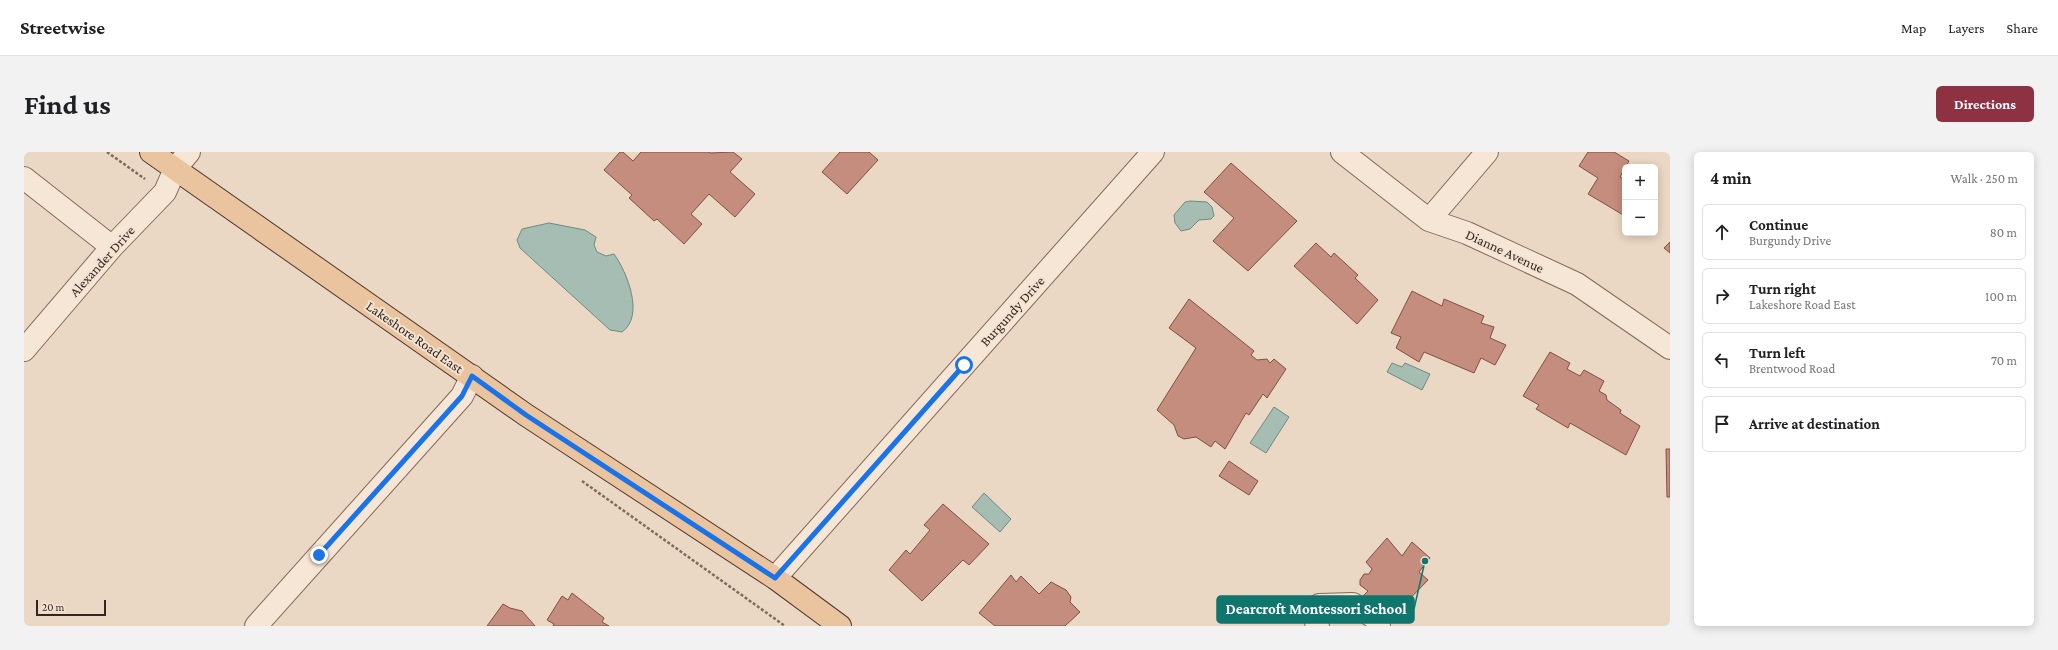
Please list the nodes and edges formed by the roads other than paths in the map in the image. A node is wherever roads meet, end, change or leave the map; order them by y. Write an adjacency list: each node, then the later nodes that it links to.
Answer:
1 (151, 152): 6 (main road, Lakeshore Road East)
2 (189, 152): 6 (street, Alexander Drive)
3 (1153, 152): 13 (street, Burgundy Drive)
4 (1342, 152): 8 (street, Dianne Avenue)
5 (1487, 152): 8 (street)
6 (175, 169): 9 (street, Alexander Drive); 12 (main road, Lakeshore Road East)
7 (24, 178): 9 (street)
8 (1428, 220): 10 (street, Dianne Avenue)
9 (112, 248): 11 (street, Alexander Drive)
10 (1670, 348)
11 (24, 350)
12 (472, 376): 13 (main road, Lakeshore Road East); 14 (street)
13 (775, 578): 15 (main road, Lakeshore Road East)
14 (256, 626)
15 (840, 626)
16 (1318, 626): 17 (street)
17 (1379, 626)

